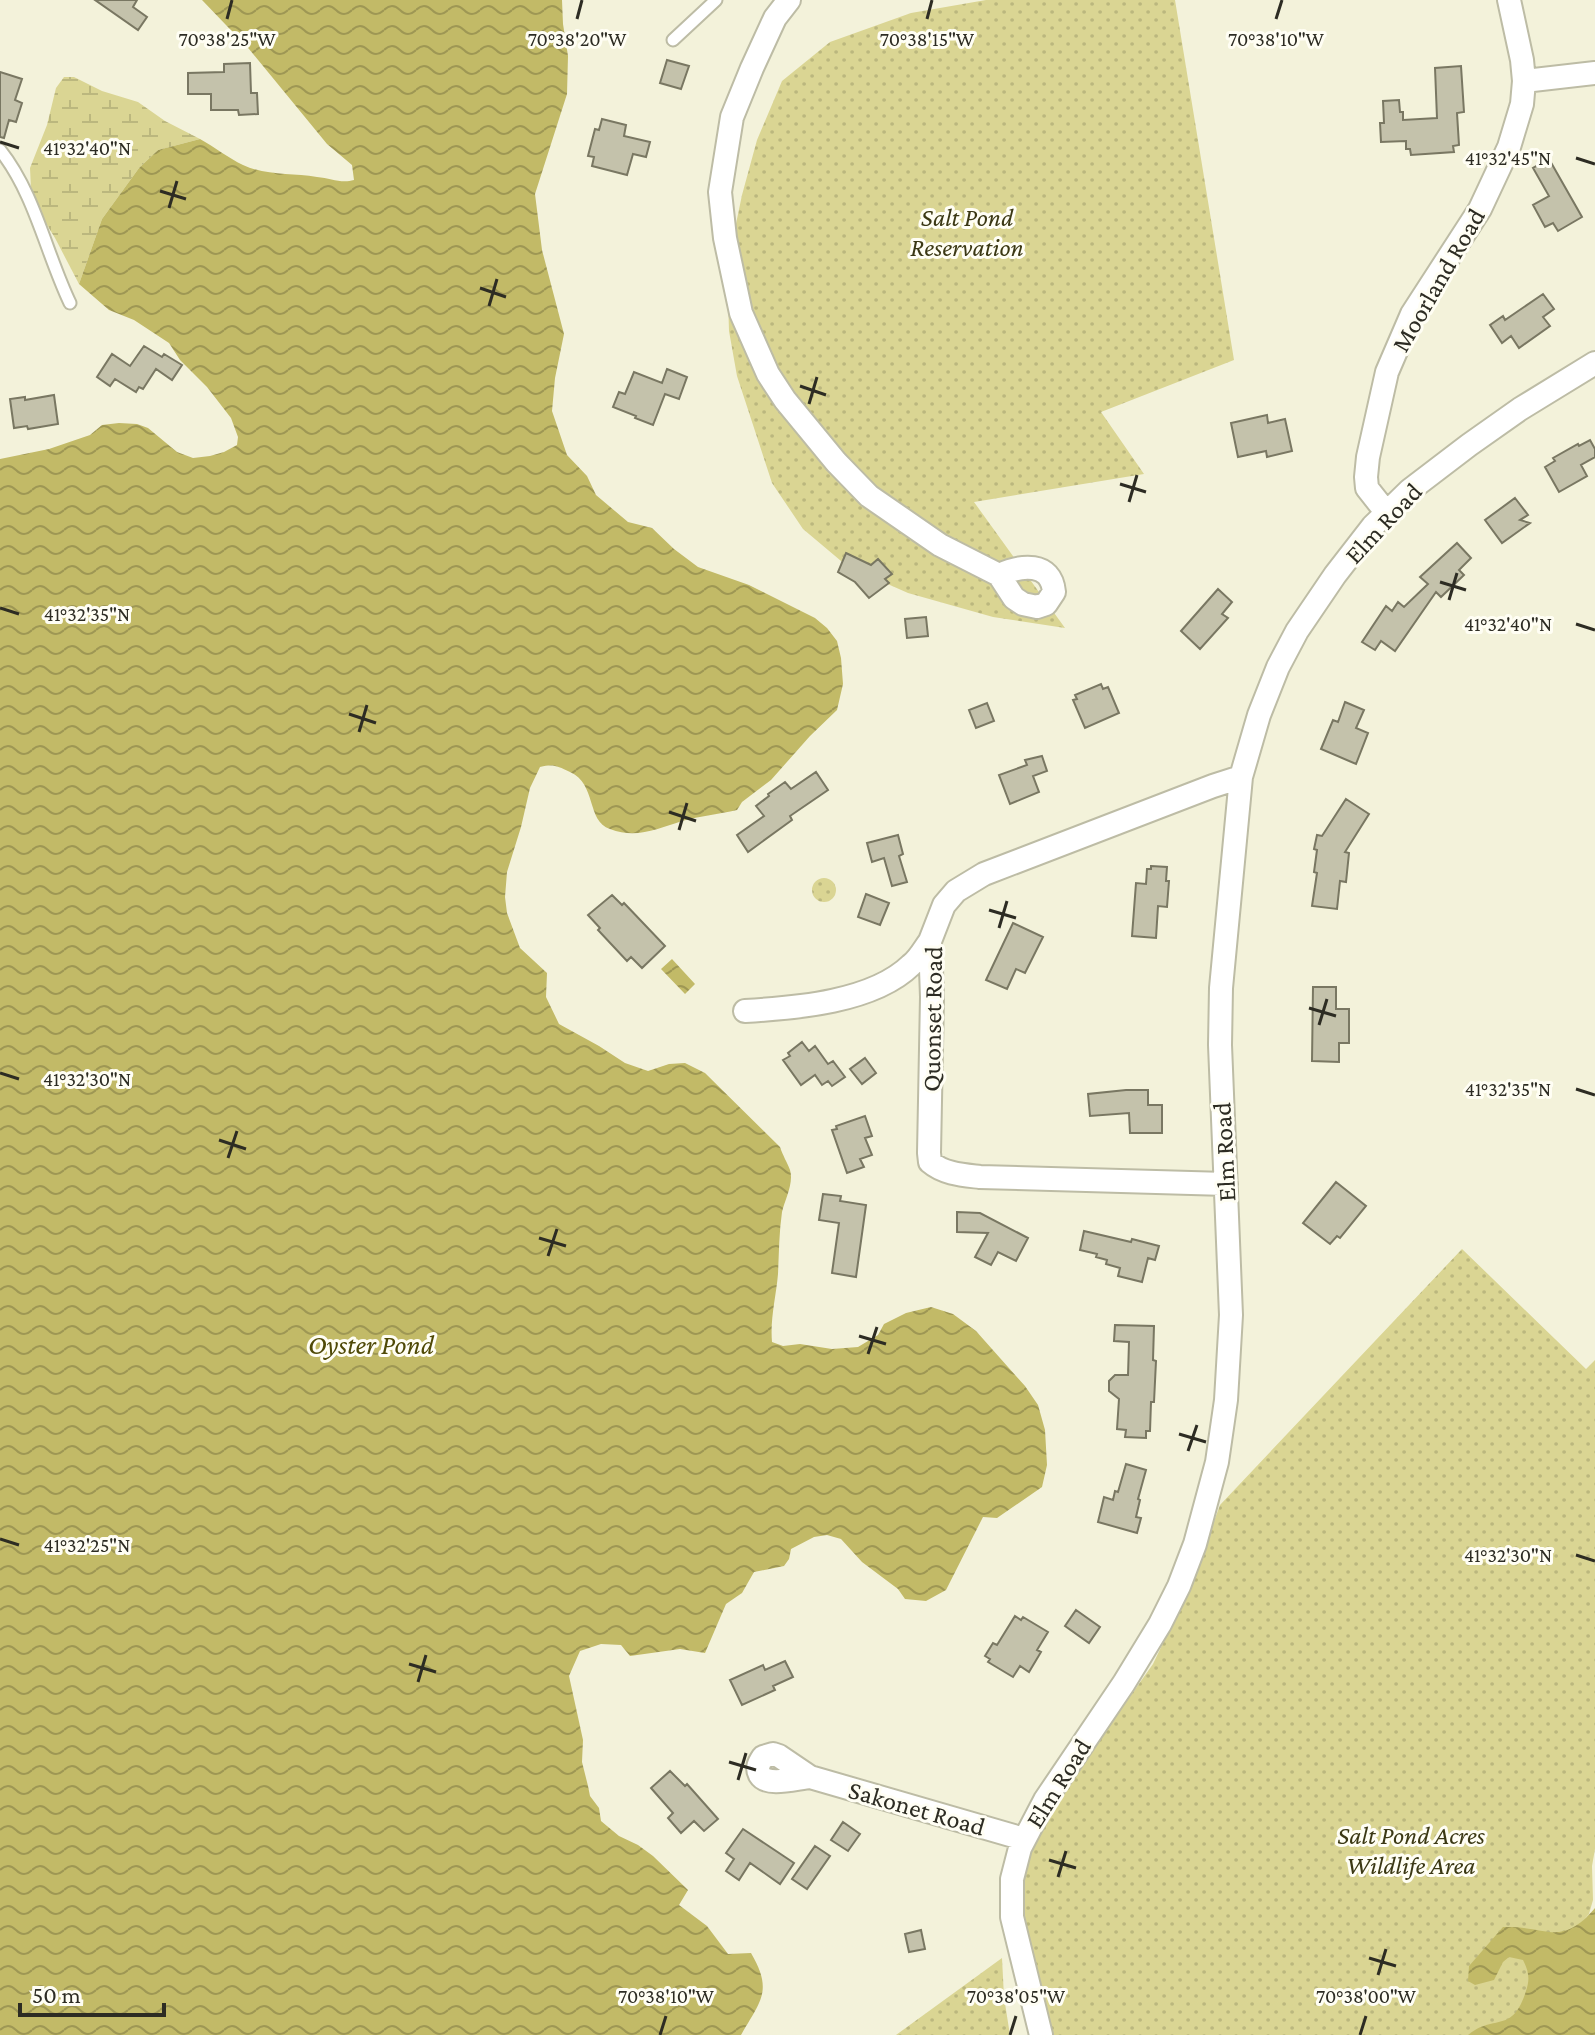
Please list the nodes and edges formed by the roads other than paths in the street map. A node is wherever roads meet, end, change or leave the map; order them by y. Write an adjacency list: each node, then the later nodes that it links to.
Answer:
1 (716, 0): 4 (lane)
2 (789, 0): 11 (street)
3 (1509, 0): 6 (street, Moorland Road)
4 (673, 40)
5 (1595, 73): 6 (street)
6 (1524, 81): 10 (street, Moorland Road)
7 (0, 150): 8 (lane)
8 (70, 303)
9 (1595, 363): 10 (street, Elm Road)
10 (1386, 512): 12 (street, Elm Road)
11 (999, 575)
12 (1241, 777): 13 (street, Quonset Road); 15 (street, Elm Road)
13 (930, 941): 14 (street); 15 (street, Quonset Road)
14 (745, 1011)
15 (1226, 1184): 17 (street, Elm Road)
16 (810, 1777): 17 (street, Sakonet Road)
17 (1024, 1839): 18 (street, Elm Road)
18 (1041, 2035)

